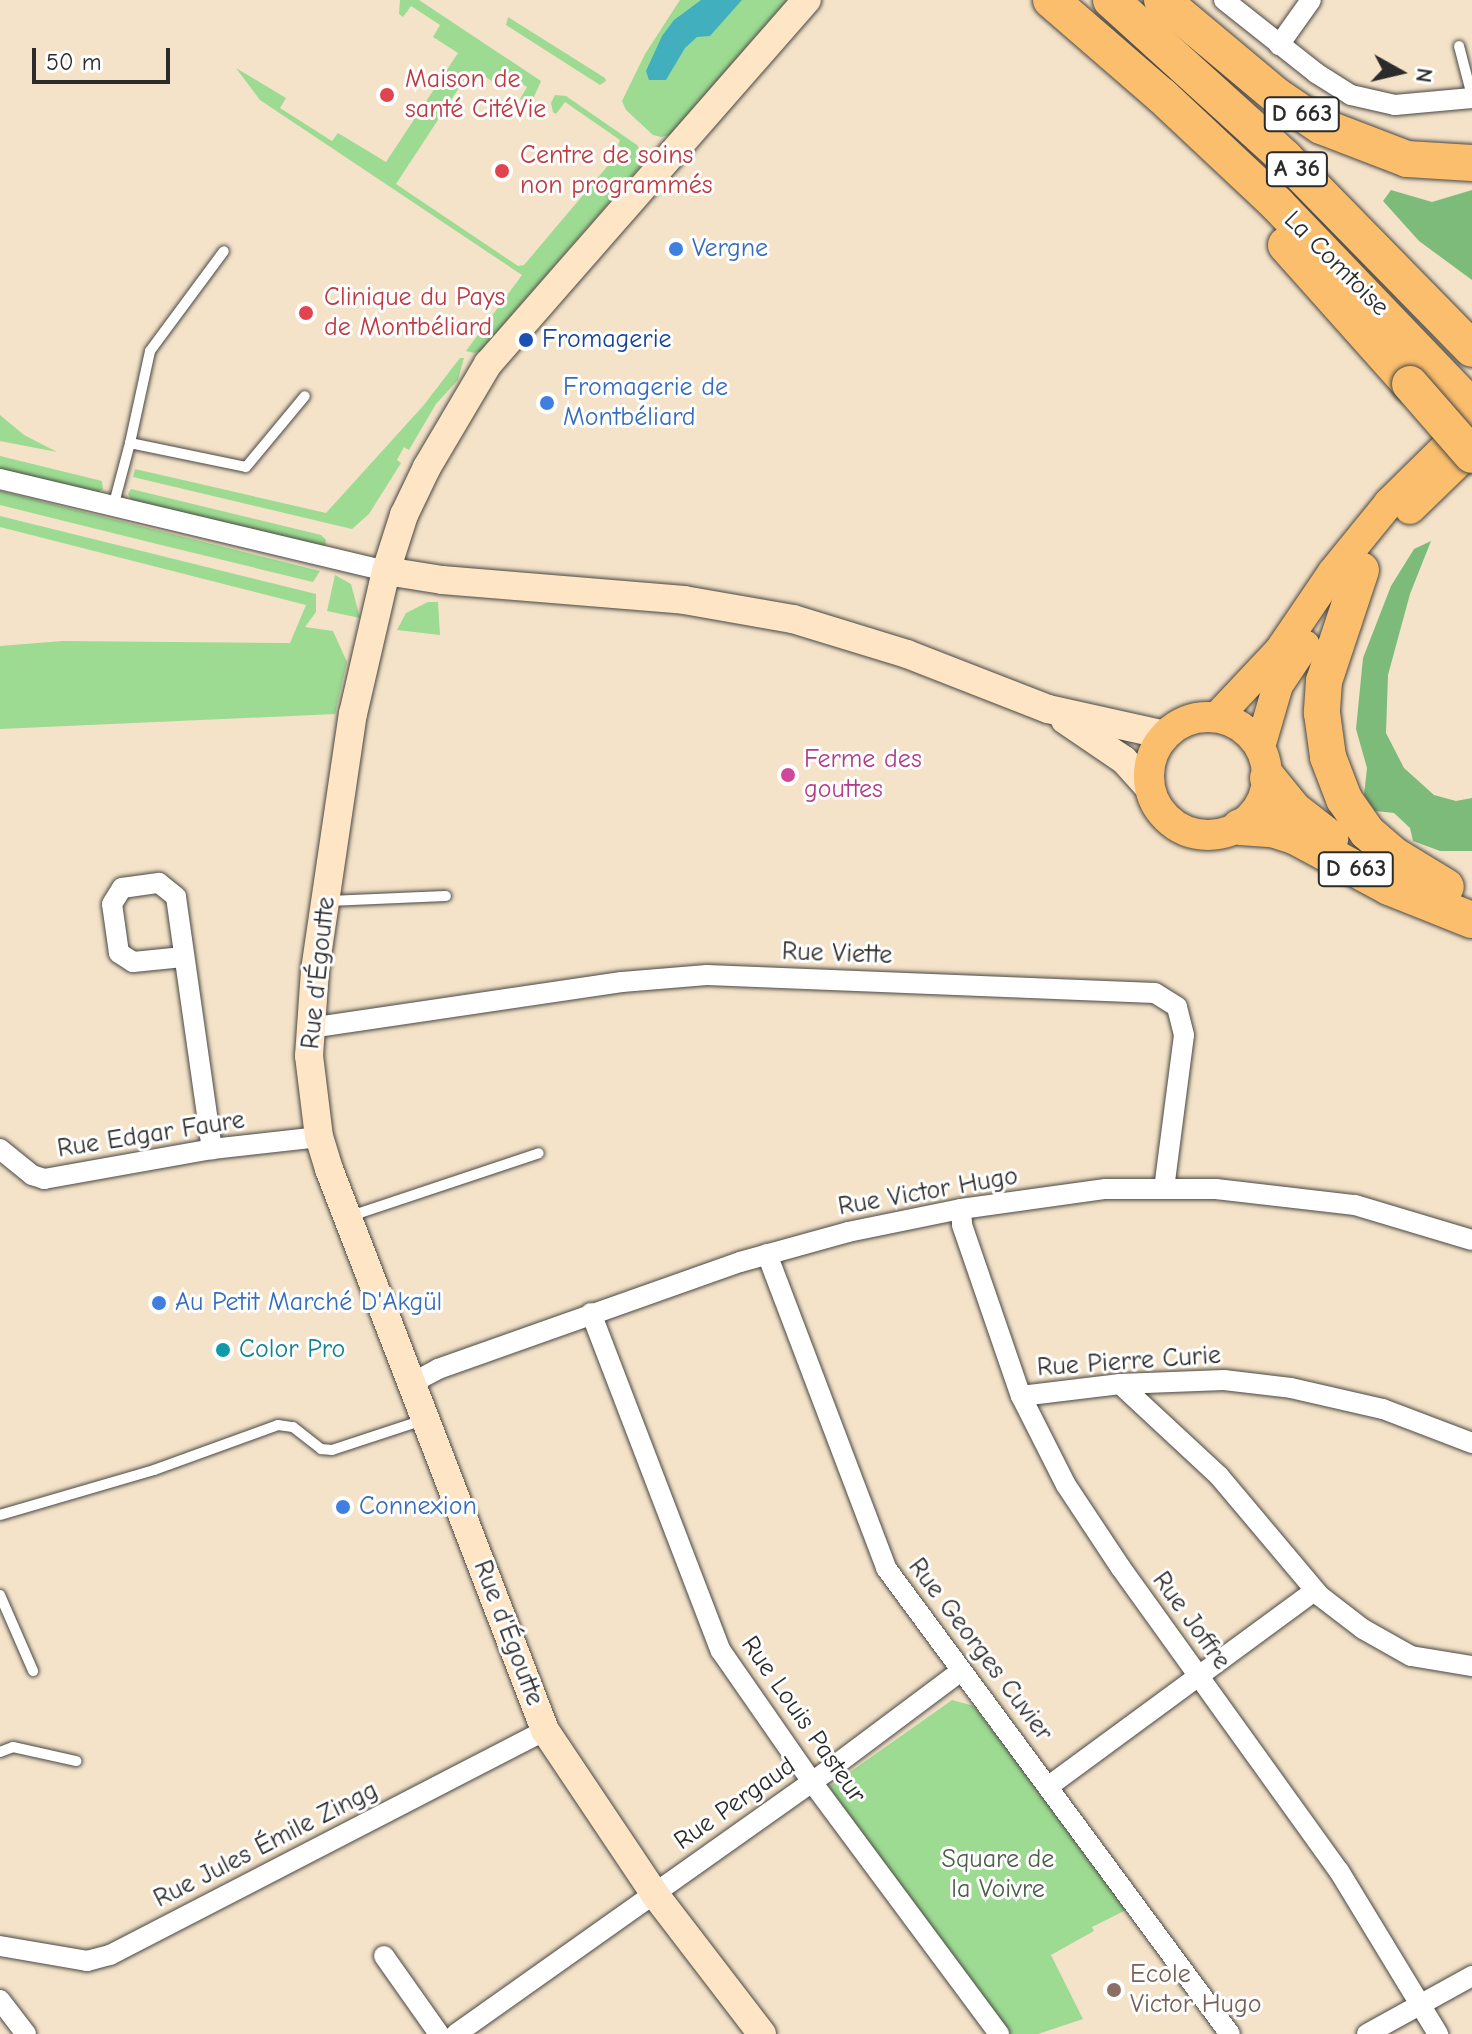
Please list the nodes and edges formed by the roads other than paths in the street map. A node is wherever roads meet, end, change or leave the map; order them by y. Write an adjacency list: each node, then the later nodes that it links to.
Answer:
1 (807, 0): 22 (main road, Rue d'Égoutte)
2 (1051, 0): 13 (highway)
3 (1111, 0): 12 (highway, La Comtoise / A 36)
4 (1162, 0): 10 (highway, D 663)
5 (1224, 0): 7 (street)
6 (1311, 0): 7 (street)
7 (1279, 45): 9 (street)
8 (1459, 46): 9 (lane)
9 (1472, 97)
10 (1472, 163)
11 (224, 251): 17 (lane)
12 (1472, 349)
13 (1424, 376): 15 (highway); 18 (highway, bridge)
14 (305, 396): 17 (lane)
15 (1472, 407)
16 (1472, 421): 24 (main road)
17 (130, 443): 20 (lane)
18 (1472, 452): 21 (main road)
19 (0, 479): 20 (street)
20 (113, 507): 22 (street)
21 (1361, 570): 26 (main road); 29 (highway)
22 (386, 571): 23 (main road); 31 (main road, Rue d'Égoutte)
23 (1048, 709): 25 (main road); 27 (main road)
24 (1217, 717): 25 (main road); 26 (main road)
25 (1165, 735): 27 (main road)
26 (1264, 762): 28 (main road); 29 (highway, D 663)
27 (1150, 789): 28 (main road)
28 (1240, 827): 32 (highway, D 663)
29 (1459, 888)
30 (446, 896): 31 (lane)
31 (326, 901): 34 (main road, Rue d'Égoutte)
32 (1472, 920)
33 (183, 957): 33 (street); 37 (street)
34 (310, 1028): 35 (main road, Rue d'Égoutte); 39 (street, Rue Viette)
35 (319, 1137): 37 (street, Rue Edgar Faure); 41 (main road, Rue d'Égoutte)
36 (0, 1149): 37 (street, Rue Edgar Faure)
37 (212, 1149)
38 (539, 1153): 41 (lane)
39 (1164, 1189): 40 (street, Rue Victor Hugo); 42 (street, Rue Victor Hugo)
40 (961, 1209): 43 (street, Rue Victor Hugo); 47 (street, Rue Joffre)
41 (348, 1218): 45 (main road, Rue d'Égoutte)
42 (1472, 1240)
43 (767, 1254): 44 (street, Rue Victor Hugo); 55 (street, Rue Georges Cuvier)
44 (591, 1313): 45 (street, Rue Victor Hugo); 60 (street, Rue Louis Pasteur)
45 (412, 1383): 48 (main road, Rue d'Égoutte)
46 (1120, 1384): 47 (street, Rue Pierre Curie); 49 (street, Rue Pierre Curie); 51 (street)
47 (1021, 1396): 56 (street, Rue Joffre)
48 (426, 1419): 50 (lane); 57 (main road, Rue d'Égoutte)
49 (1472, 1443)
50 (0, 1515)
51 (1314, 1591): 53 (street); 56 (street)
52 (0, 1595): 54 (lane)
53 (1472, 1666)
54 (33, 1671)
55 (961, 1671): 60 (street, Rue Pergaud); 61 (street, Rue Georges Cuvier)
56 (1198, 1674): 61 (street); 67 (street, Rue Joffre)
57 (545, 1730): 62 (main road, Rue d'Égoutte); 63 (street, Rue Jules Émile Zingg)
58 (0, 1752): 59 (lane)
59 (76, 1761)
60 (812, 1782): 62 (street, Rue Pergaud); 72 (street, Rue Louis Pasteur)
61 (1049, 1786): 73 (street, Rue Georges Cuvier)
62 (654, 1893): 70 (street, Rue Pergaud); 71 (main road, Rue d'Égoutte)
63 (0, 1946)
64 (384, 1956): 69 (street)
65 (1472, 1976): 67 (street)
66 (0, 2000): 68 (street)
67 (1422, 2005): 74 (street); 75 (street, Rue Joffre)
68 (26, 2034)
69 (439, 2034)
70 (456, 2034)
71 (762, 2034)
72 (999, 2034)
73 (1230, 2034)
74 (1367, 2034)
75 (1438, 2034)

